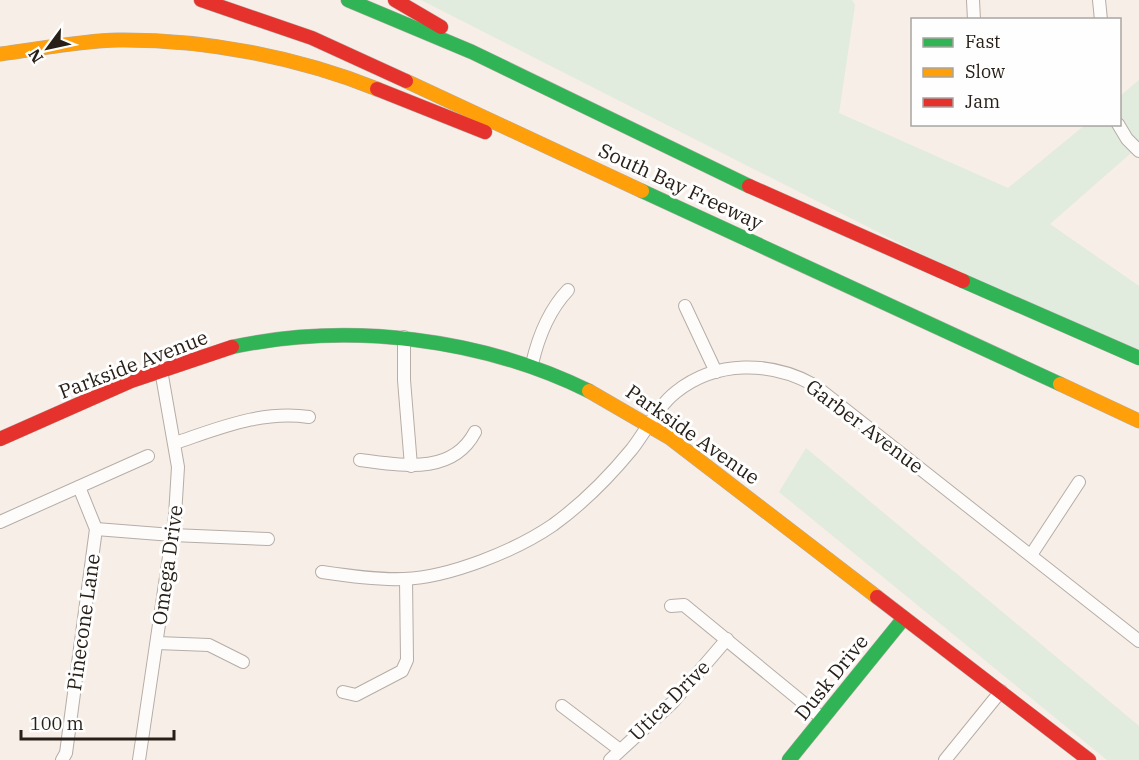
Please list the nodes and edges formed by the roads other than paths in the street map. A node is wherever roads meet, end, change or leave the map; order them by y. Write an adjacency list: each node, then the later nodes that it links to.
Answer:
1 (201, 0): 12 (main road, South Bay Freeway)
2 (348, 0): 8 (main road, South Bay Freeway)
3 (394, 0): 8 (main road)
4 (974, 0): 6 (street)
5 (1099, 0): 7 (street)
6 (974, 18)
7 (1101, 18)
8 (471, 52): 16 (main road, South Bay Freeway)
9 (0, 54): 12 (main road)
10 (1119, 126): 11 (street)
11 (1139, 151)
12 (654, 196): 21 (main road, South Bay Freeway)
13 (568, 290): 17 (street)
14 (685, 306): 19 (street)
15 (404, 337): 17 (main road, Parkside Avenue); 18 (main road, Parkside Avenue); 28 (street)
16 (1139, 358)
17 (532, 364): 22 (main road, Parkside Avenue)
18 (161, 370): 24 (main road, Parkside Avenue); 25 (street, Omega Drive)
19 (716, 372): 22 (street, Garber Avenue); 35 (street, Garber Avenue)
20 (309, 417): 25 (street)
21 (1139, 421)
22 (651, 423): 37 (street, Garber Avenue); 39 (main road, Parkside Avenue)
23 (475, 432): 28 (street)
24 (0, 439)
25 (175, 443): 33 (street, Omega Drive)
26 (148, 456): 30 (street)
27 (360, 460): 28 (street)
28 (411, 466)
29 (1079, 482): 35 (street)
30 (79, 487): 31 (street); 32 (street, Pinecone Lane)
31 (0, 522)
32 (96, 529): 33 (street); 49 (street, Pinecone Lane)
33 (172, 535): 34 (street); 42 (street, Omega Drive)
34 (268, 539)
35 (1031, 555): 40 (street, Garber Avenue)
36 (322, 573): 37 (street, Garber Avenue)
37 (406, 579): 45 (street)
38 (670, 606): 41 (street)
39 (904, 618): 44 (main road, Parkside Avenue); 47 (main road, Dusk Drive)
40 (1136, 634)
41 (727, 639): 47 (street); 48 (street, Utica Drive)
42 (157, 643): 43 (street); 50 (street, Omega Drive)
43 (243, 662)
44 (1001, 691): 53 (street); 54 (main road, Parkside Avenue)
45 (343, 692)
46 (562, 706): 48 (street)
47 (824, 719): 52 (main road, Dusk Drive)
48 (620, 750): 51 (street, Utica Drive)
49 (62, 760)
50 (141, 760)
51 (610, 760)
52 (789, 760)
53 (945, 760)
54 (1089, 760)

